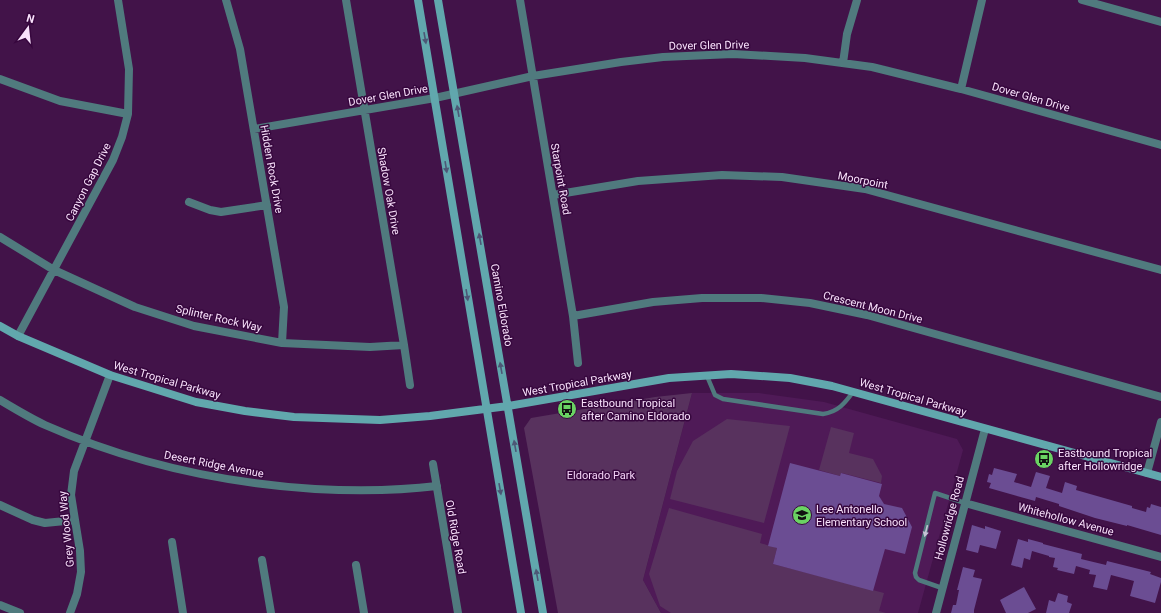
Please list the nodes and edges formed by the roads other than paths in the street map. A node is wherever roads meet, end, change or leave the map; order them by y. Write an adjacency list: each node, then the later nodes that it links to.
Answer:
1 (118, 0): 18 (street, Canyon Gap Drive)
2 (226, 0): 19 (street, Hidden Rock Drive)
3 (346, 0): 17 (street, Shadow Oak Drive)
4 (418, 0): 16 (main road, one-way to 16)
5 (438, 0): 15 (main road, Camino Eldorado)
6 (520, 0): 12 (street, Starpoint Road)
7 (857, 0): 11 (street)
8 (982, 0): 14 (street)
9 (1082, 0): 10 (street)
10 (1161, 22)
11 (843, 63): 12 (street, Dover Glen Drive); 14 (street, Dover Glen Drive)
12 (533, 76): 15 (street, Dover Glen Drive); 21 (street, Starpoint Road)
13 (0, 79): 18 (street)
14 (961, 89): 20 (street, Dover Glen Drive)
15 (455, 94): 16 (street, Dover Glen Drive); 39 (main road, Camino Eldorado, one-way to 15)
16 (435, 98): 17 (street, Dover Glen Drive); 40 (main road, one-way to 40)
17 (364, 110): 19 (street, Dover Glen Drive); 31 (street, Shadow Oak Drive)
18 (128, 114): 25 (street, Canyon Gap Drive)
19 (254, 129): 23 (street, Hidden Rock Drive)
20 (1161, 145)
21 (553, 195): 26 (street, Moorpoint); 27 (street, Starpoint Road)
22 (189, 202): 23 (street)
23 (267, 206): 30 (street, Hidden Rock Drive)
24 (0, 237): 25 (street, Splinter Rock Way)
25 (54, 270): 29 (street, Canyon Gap Drive); 30 (street, Splinter Rock Way)
26 (1161, 270)
27 (574, 316): 32 (street, Starpoint Road); 37 (street, Crescent Moon Drive)
28 (0, 326): 29 (main road, West Tropical Parkway)
29 (18, 336): 33 (main road, West Tropical Parkway)
30 (282, 343): 31 (street, Splinter Rock Way)
31 (404, 345): 35 (street, Shadow Oak Drive)
32 (578, 363)
33 (110, 375): 40 (main road, West Tropical Parkway); 43 (street, Grey Wood Way)
34 (707, 376): 36 (main road, West Tropical Parkway); 36 (lane); 39 (main road, West Tropical Parkway)
35 (410, 386)
36 (853, 392): 42 (main road, West Tropical Parkway)
37 (1161, 397)
38 (0, 400): 43 (street, Desert Ridge Avenue)
39 (508, 406): 40 (main road, West Tropical Parkway); 64 (main road, Camino Eldorado, one-way to 39)
40 (486, 409): 63 (main road, one-way to 63)
41 (1161, 422): 45 (street)
42 (985, 429): 45 (main road, West Tropical Parkway); 48 (street, Hollowridge Road)
43 (84, 441): 47 (street, Desert Ridge Avenue); 50 (street, Grey Wood Way)
44 (433, 464): 47 (street, Old Ridge Road)
45 (1147, 474): 46 (main road, West Tropical Parkway)
46 (1161, 477)
47 (437, 486): 62 (street, Old Ridge Road)
48 (965, 503): 52 (street, Whitehollow Avenue); 55 (street, Hollowridge Road); 55 (lane, one-way to 55)
49 (0, 505): 50 (street)
50 (75, 520): 58 (street, Grey Wood Way)
51 (172, 542): 59 (street)
52 (1161, 557)
53 (262, 560): 60 (street)
54 (356, 566): 61 (street)
55 (942, 588): 65 (street, Hollowridge Road)
56 (0, 605): 57 (street)
57 (20, 613)
58 (70, 613)
59 (183, 613)
60 (271, 613)
61 (364, 613)
62 (458, 613)
63 (521, 613)
64 (543, 613)
65 (936, 613)

